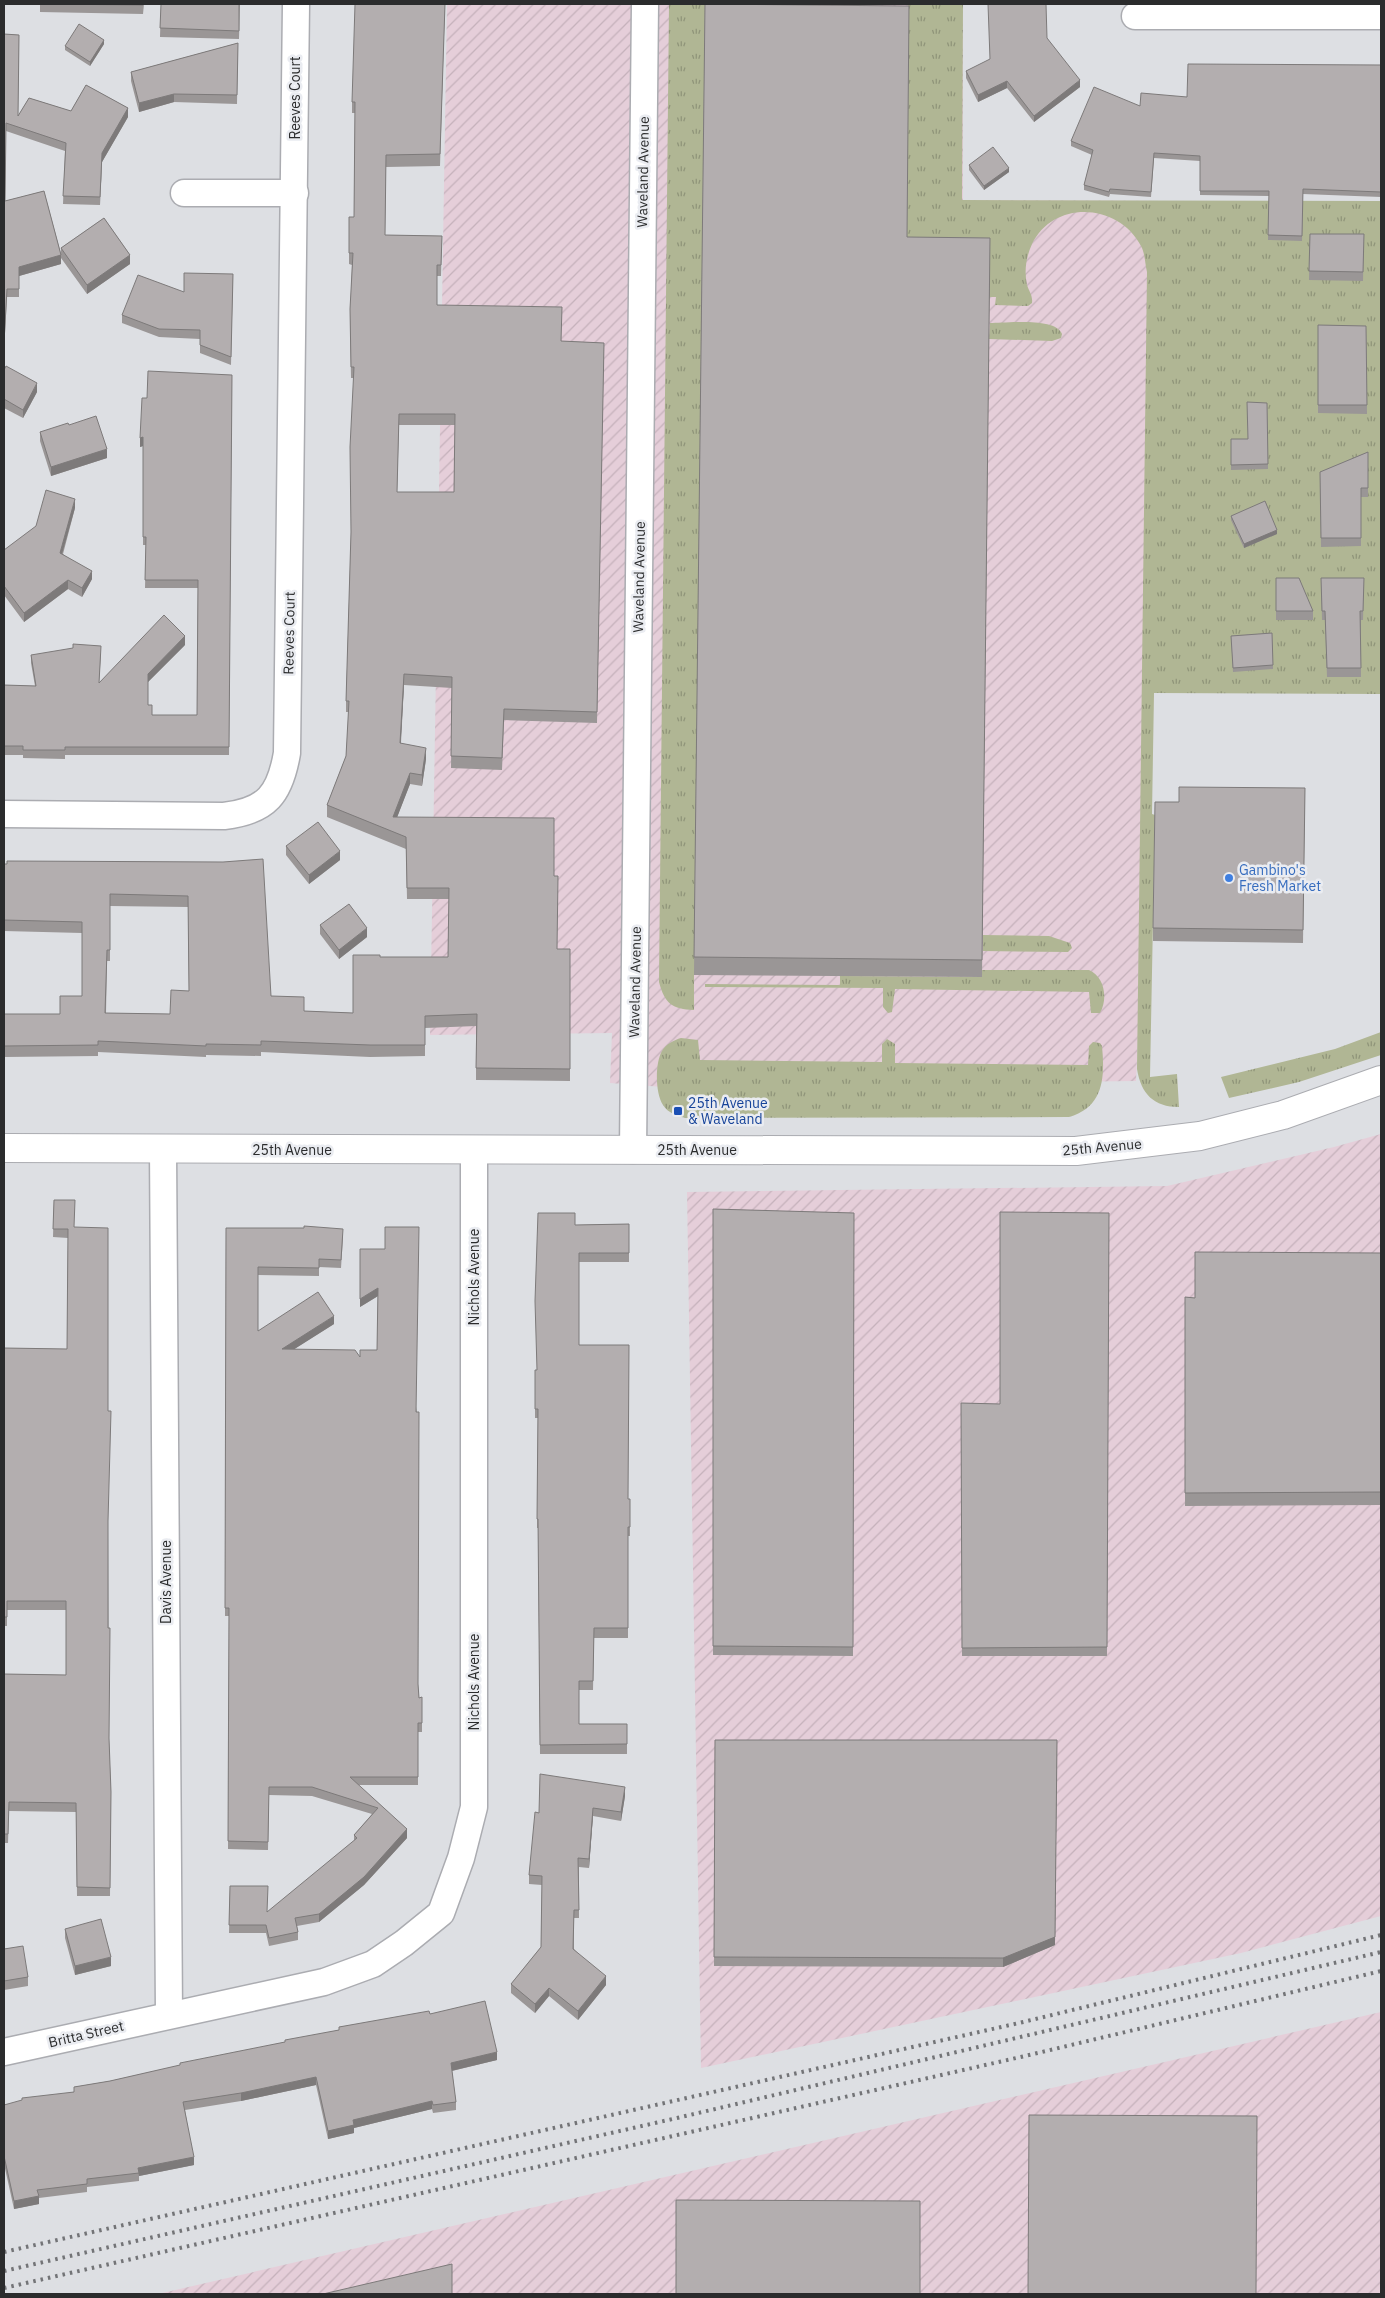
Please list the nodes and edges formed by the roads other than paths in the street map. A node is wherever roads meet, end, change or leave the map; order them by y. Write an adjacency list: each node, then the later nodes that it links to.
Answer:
1 (296, 4): 6 (street, Reeves Court)
2 (645, 4): 11 (street, Waveland Avenue)
3 (1135, 16): 4 (street)
4 (1381, 16)
5 (184, 193): 6 (street)
6 (295, 193): 7 (street, Reeves Court)
7 (4, 814)
8 (1381, 1080): 11 (street, 25th Avenue)
9 (4, 1148): 10 (street, 25th Avenue)
10 (164, 1149): 12 (street, 25th Avenue); 13 (street, Davis Avenue)
11 (633, 1150): 12 (street, 25th Avenue)
12 (474, 1151): 13 (street, Nichols Avenue)
13 (169, 2015): 14 (street, Britta Street)
14 (4, 2052)

